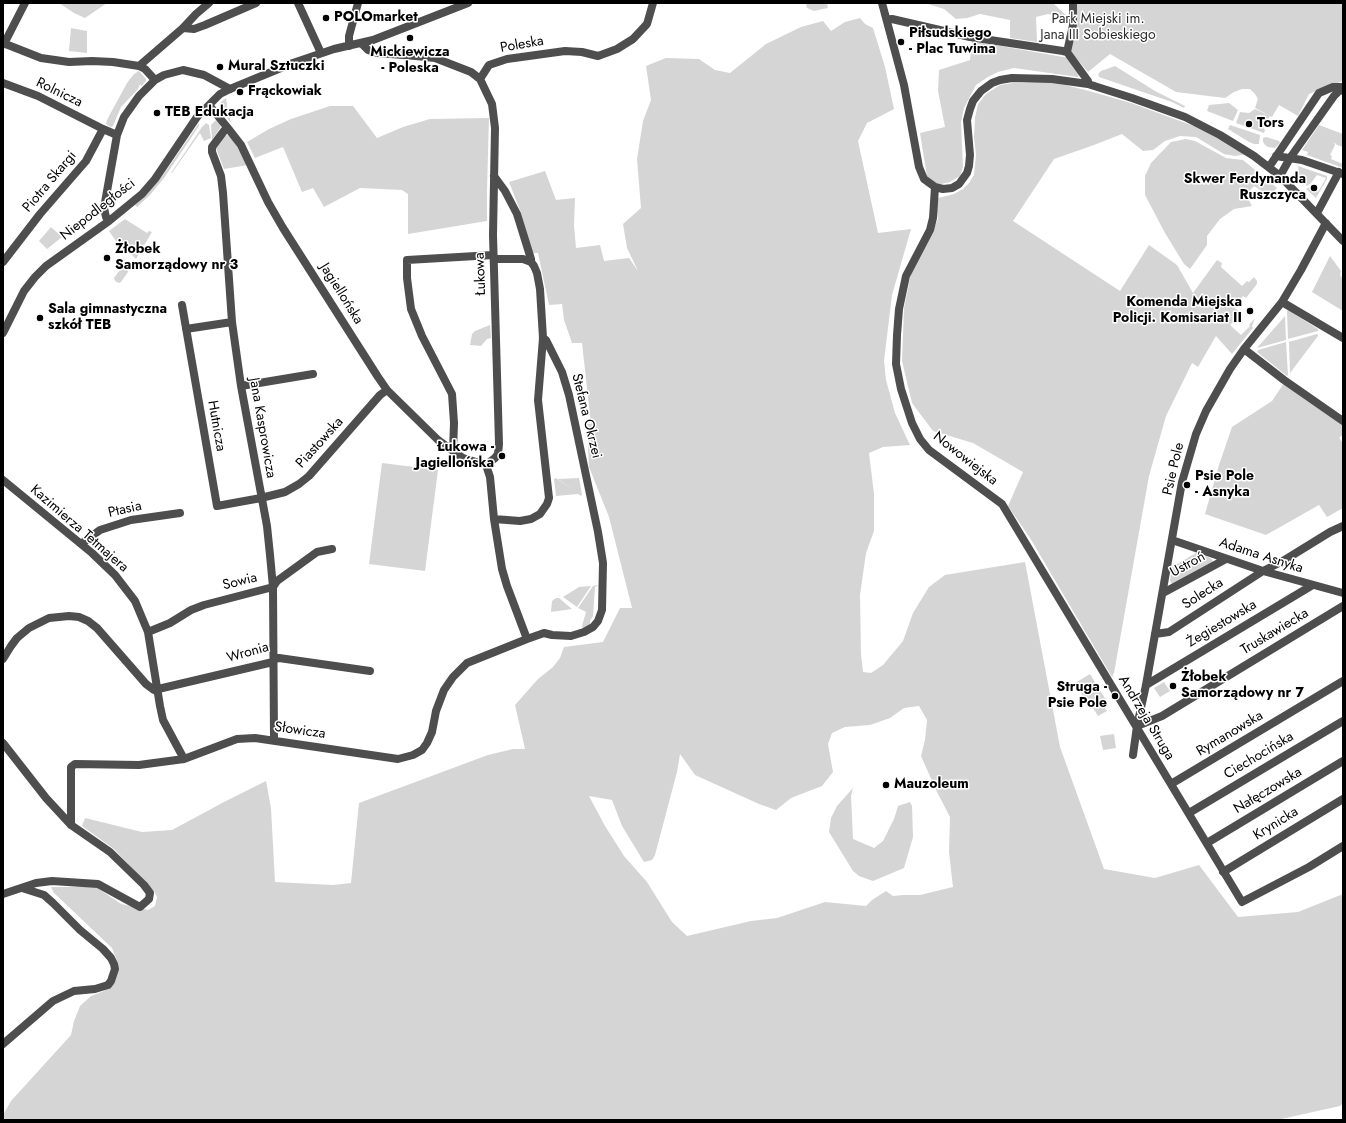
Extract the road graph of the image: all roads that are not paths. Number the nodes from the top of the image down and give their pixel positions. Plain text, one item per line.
1 (25, 3) edge
2 (209, 3) edge
3 (256, 3) edge
4 (298, 3) edge
5 (358, 3) edge
6 (468, 3) edge
7 (653, 3) edge
8 (882, 3) edge
9 (1073, 3) edge
10 (887, 20) junction
11 (182, 28) junction
12 (360, 43) junction
13 (4, 44) edge
14 (349, 46) junction
15 (1067, 52) junction
16 (321, 53) junction
17 (139, 66) junction
18 (480, 79) junction
19 (155, 80) junction
20 (3, 83) edge
21 (1088, 84) junction
22 (1343, 88) edge
23 (230, 89) junction
24 (209, 105) junction
25 (228, 127) junction
26 (103, 129) junction
27 (117, 135) junction
28 (1276, 156) junction
29 (1290, 158) junction
30 (1269, 166) junction
31 (1341, 173) edge
32 (494, 176) junction
33 (1280, 176) junction
34 (935, 187) junction
35 (104, 208) junction
36 (1317, 213) junction
37 (109, 220) junction
38 (1326, 223) junction
39 (96, 230) junction
40 (1343, 241) edge
41 (494, 258) junction
42 (3, 262) edge
43 (531, 262) junction
44 (1282, 302) junction
45 (182, 305) dead end
46 (232, 322) junction
47 (186, 329) junction
48 (3, 333) edge
49 (543, 338) junction
50 (1343, 338) edge
51 (1244, 349) junction
52 (313, 374) dead end
53 (241, 386) junction
54 (387, 390) junction
55 (1343, 421) edge
56 (453, 451) junction
57 (486, 465) junction
58 (3, 480) edge
59 (261, 498) junction
60 (180, 513) dead end
61 (494, 519) junction
62 (1343, 526) edge
63 (1172, 540) junction
64 (81, 544) junction
65 (332, 549) dead end
66 (1226, 559) junction
67 (1263, 571) junction
68 (1047, 578) joint
69 (1311, 586) junction
70 (273, 587) junction
71 (1163, 593) junction
72 (1343, 593) edge
73 (1343, 606) edge
74 (148, 632) junction
75 (1155, 634) junction
76 (527, 638) junction
77 (3, 659) edge
78 (273, 662) junction
79 (370, 671) dead end
80 (1343, 681) edge
81 (1146, 685) junction
82 (157, 690) junction
83 (1343, 721) edge
84 (1137, 726) junction
85 (274, 740) junction
86 (3, 743) edge
87 (1133, 755) dead end
88 (184, 759) junction
89 (1343, 762) edge
90 (1171, 784) junction
91 (1343, 798) edge
92 (1189, 813) junction
93 (71, 825) junction
94 (1207, 843) junction
95 (1343, 846) edge
96 (1223, 872) junction
97 (22, 888) junction
98 (3, 894) edge
99 (3, 1044) edge

1 - 13 street
2 - 11 street
3 - 11 street
4 - 16 street
5 - 14 street
6 - 12 street, Niepodległości
7 - 18 street, Poleska
8 - 10 street
9 - 15 street
10 - 15 street
10 - 34 street
11 - 17 street
12 - 14 street, Niepodległości
12 - 18 street
13 - 17 street
14 - 16 street, Niepodległości
15 - 21 street
16 - 23 street, Niepodległości
17 - 19 street
18 - 32 street, Łukowa
19 - 23 street
19 - 27 street
20 - 26 street, Rolnicza
21 - 30 street
21 - 34 street
22 - 28 street
22 - 29 street
23 - 24 street, Niepodległości
24 - 25 street, Jagiellońska
24 - 37 street, Niepodległości
25 - 46 street, Jana Kasprowicza
25 - 54 street, Jagiellońska
26 - 27 street
26 - 42 street, Piotra Skargi
27 - 35 street
28 - 29 street
28 - 30 street
29 - 31 street
29 - 33 street
30 - 33 street
31 - 36 street
32 - 41 street, Łukowa
32 - 43 street
33 - 36 street
34 - 68 street, Nowowiejska
35 - 37 street
35 - 39 street
36 - 38 street
37 - 39 street, Niepodległości
38 - 40 street
38 - 44 street, Psie Pole
39 - 48 street, Niepodległości
41 - 43 street
41 - 56 street
41 - 57 street, Łukowa
43 - 49 street
44 - 50 street
44 - 51 street, Psie Pole
45 - 47 street, Hutnicza
46 - 47 street
46 - 53 street, Jana Kasprowicza
47 - 59 street, Hutnicza
49 - 61 street
49 - 76 street, Stefana Okrzei
51 - 55 street
51 - 63 street, Psie Pole
52 - 53 street
53 - 59 street, Jana Kasprowicza
54 - 56 street, Jagiellońska
54 - 59 street, Piastowska
56 - 57 street, Jagiellońska
57 - 61 street
58 - 64 street, Kazimierza Tetmajera
59 - 70 street, Jana Kasprowicza
60 - 64 street, Ptasia
61 - 76 street
62 - 67 street, Solecka
63 - 66 street, Adama Asnyka
63 - 71 street, Psie Pole
64 - 74 street, Kazimierza Tetmajera
65 - 70 street, Sowia
66 - 67 street, Adama Asnyka
66 - 71 street, Ustroń
67 - 69 street, Adama Asnyka
67 - 75 street, Solecka
68 - 84 street, Andrzeja Struga
69 - 72 street, Adama Asnyka
69 - 81 street, Żegiestowska
70 - 74 street, Sowia
70 - 78 street, Jana Kasprowicza
71 - 75 street, Psie Pole
73 - 84 street, Truskawiecka
74 - 82 street, Kazimierza Tetmajera
75 - 81 street, Psie Pole
76 - 85 street, Słowicza
77 - 82 street
78 - 79 street, Wronia
78 - 82 street, Wronia
78 - 85 street, Jana Kasprowicza
80 - 90 street, Rymanowska
81 - 84 street, Psie Pole
82 - 88 street, Kazimierza Tetmajera
83 - 92 street, Ciechocińska
84 - 87 street, Psie Pole
84 - 90 street, Andrzeja Struga
85 - 88 street, Słowicza
86 - 93 street
88 - 93 street, Słowicza
89 - 94 street, Nałęczowska
90 - 92 street, Andrzeja Struga
91 - 96 street, Krynicka
92 - 94 street, Andrzeja Struga
93 - 97 street
94 - 96 street, Andrzeja Struga
95 - 96 street, Andrzeja Struga
97 - 98 street
97 - 99 street

